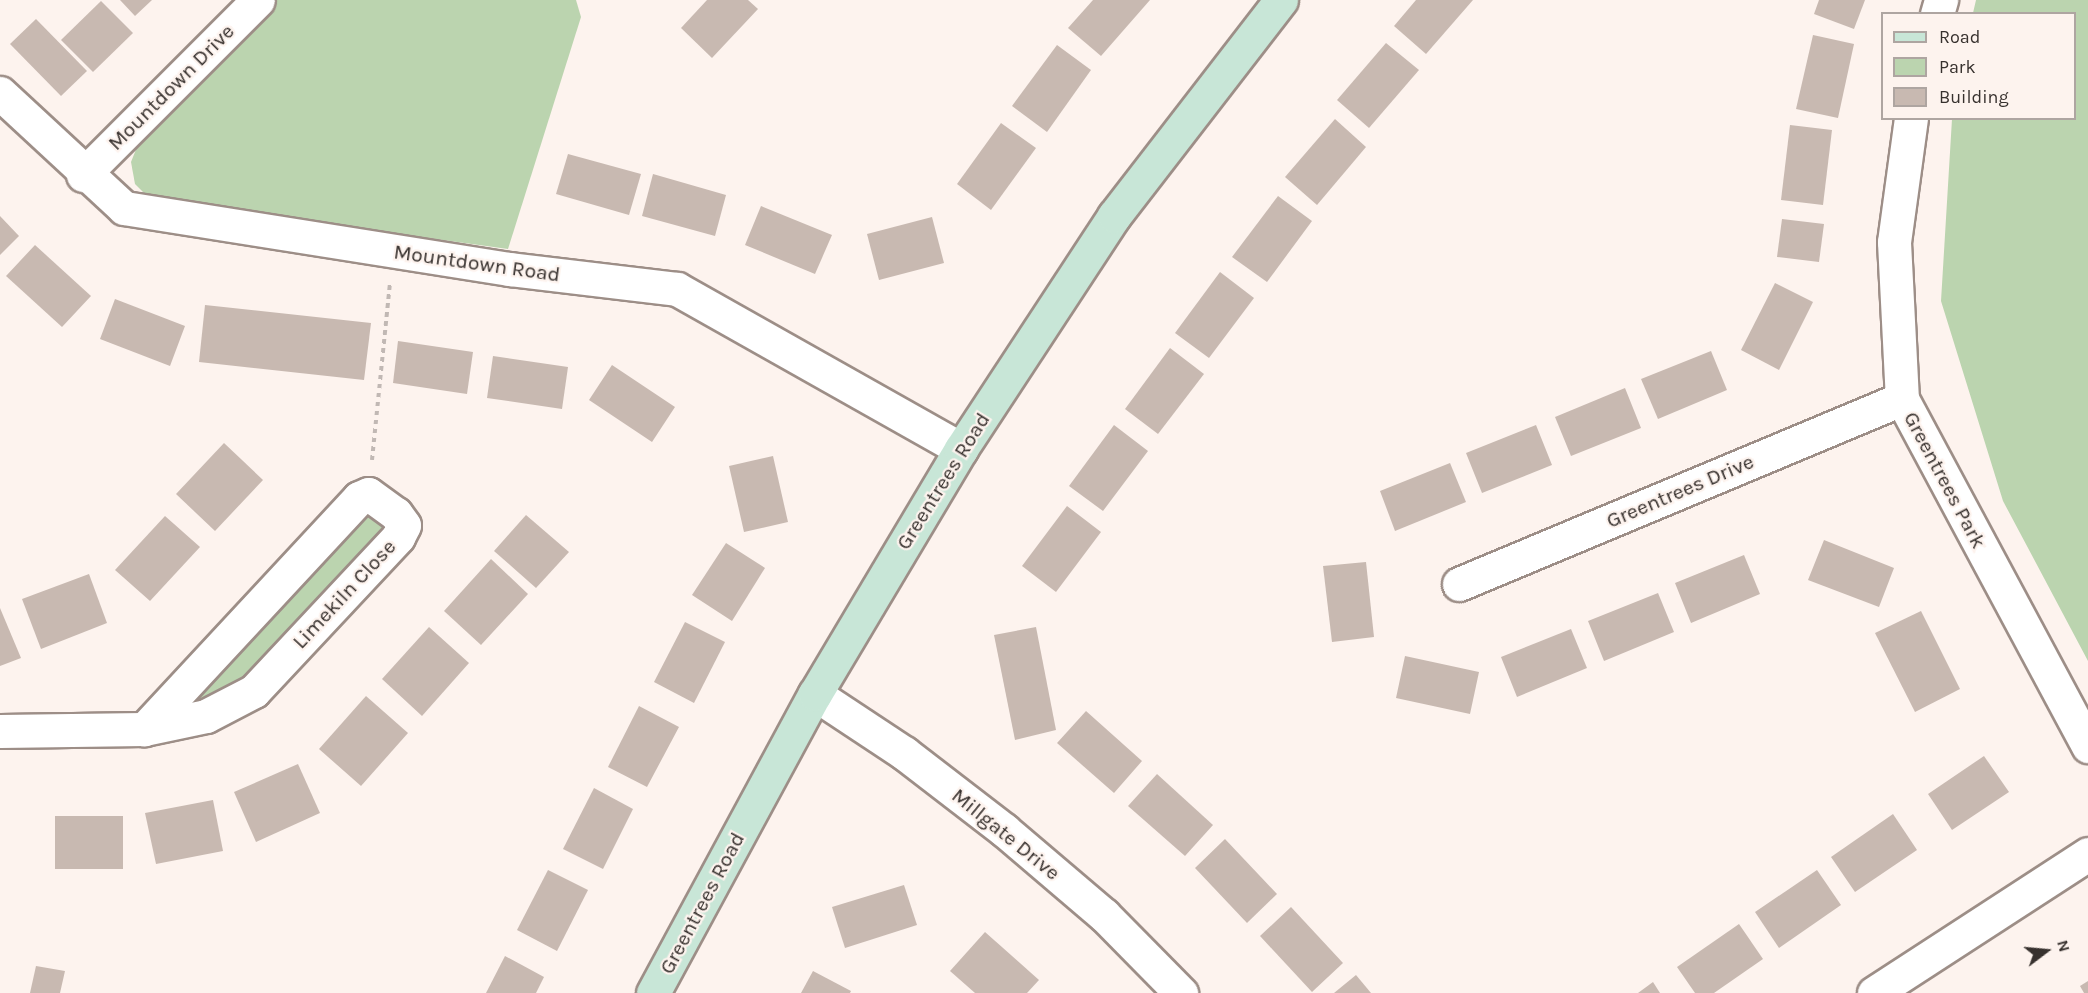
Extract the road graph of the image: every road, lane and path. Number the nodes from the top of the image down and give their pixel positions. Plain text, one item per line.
1 (258, 0) edge
2 (1281, 0) edge
3 (0, 93) edge
4 (1911, 120) edge
5 (83, 175) junction
6 (390, 279) dead end
7 (1902, 399) junction
8 (961, 449) junction
9 (371, 470) dead end
10 (1458, 584) dead end
11 (815, 694) junction
12 (144, 729) junction
13 (0, 730) edge
14 (2088, 746) edge
15 (2088, 854) edge
16 (653, 993) edge
17 (1181, 993) edge
18 (1874, 993) edge

1 - 5 street, Mountdown Drive
2 - 8 main road, Greentrees Road
3 - 5 street, Mountdown Road
4 - 7 street, Greentrees Park
5 - 8 street, Mountdown Road
6 - 9 path
7 - 10 street, Greentrees Drive
7 - 14 street, Greentrees Park
8 - 11 main road, Greentrees Road
11 - 16 main road, Greentrees Road
11 - 17 street, Millgate Drive
12 - 12 street, Limekiln Close
12 - 13 street, Limekiln Close
15 - 18 street

